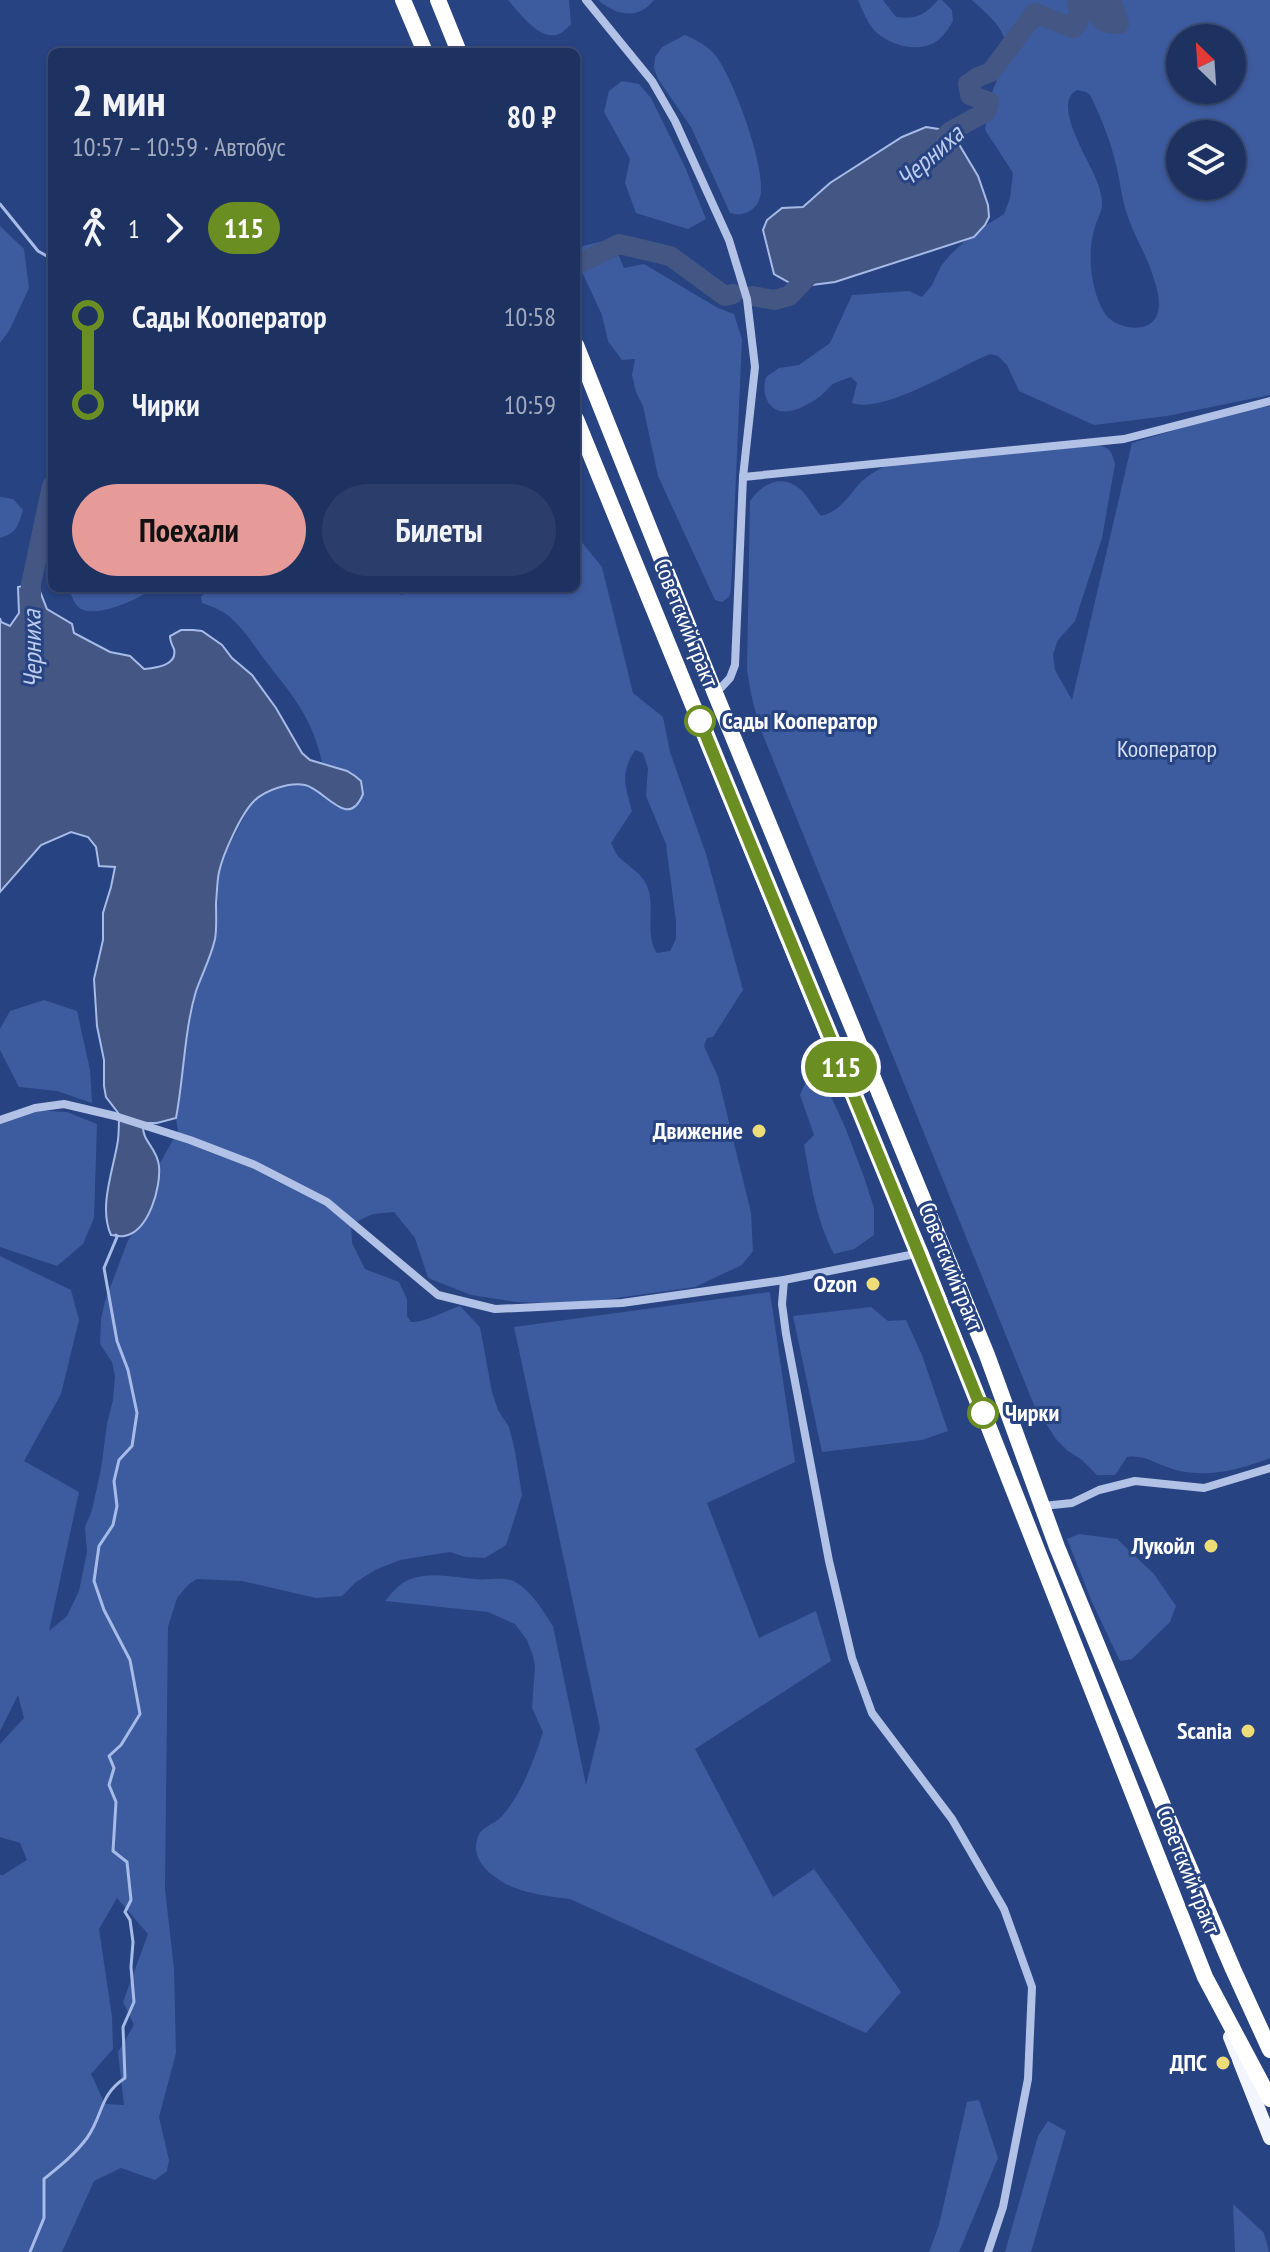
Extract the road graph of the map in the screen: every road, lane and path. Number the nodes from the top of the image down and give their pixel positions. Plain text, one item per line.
1 (403, 0) edge
2 (438, 0) edge
3 (586, 0) edge
4 (423, 48) edge
5 (457, 48) edge
6 (580, 355) edge
7 (1270, 401) edge
8 (580, 429) edge
9 (743, 477) junction
10 (715, 693) junction
11 (0, 1120) edge
12 (920, 1252) junction
13 (784, 1280) junction
14 (1270, 1468) edge
15 (1043, 1506) junction
16 (1205, 1977) junction
17 (1270, 2050) edge
18 (1270, 2099) edge
19 (1270, 2138) edge
20 (988, 2252) edge

1 - 4 highway
2 - 5 highway
3 - 9 street
6 - 10 highway, Советский тракт
7 - 9 street
8 - 12 highway, Советский тракт
9 - 10 street
10 - 15 highway, Советский тракт
11 - 13 street
12 - 13 street
12 - 16 highway, Советский тракт
13 - 20 street
14 - 15 street
15 - 17 highway, Советский тракт
16 - 18 highway
16 - 19 main road, Советский тракт

